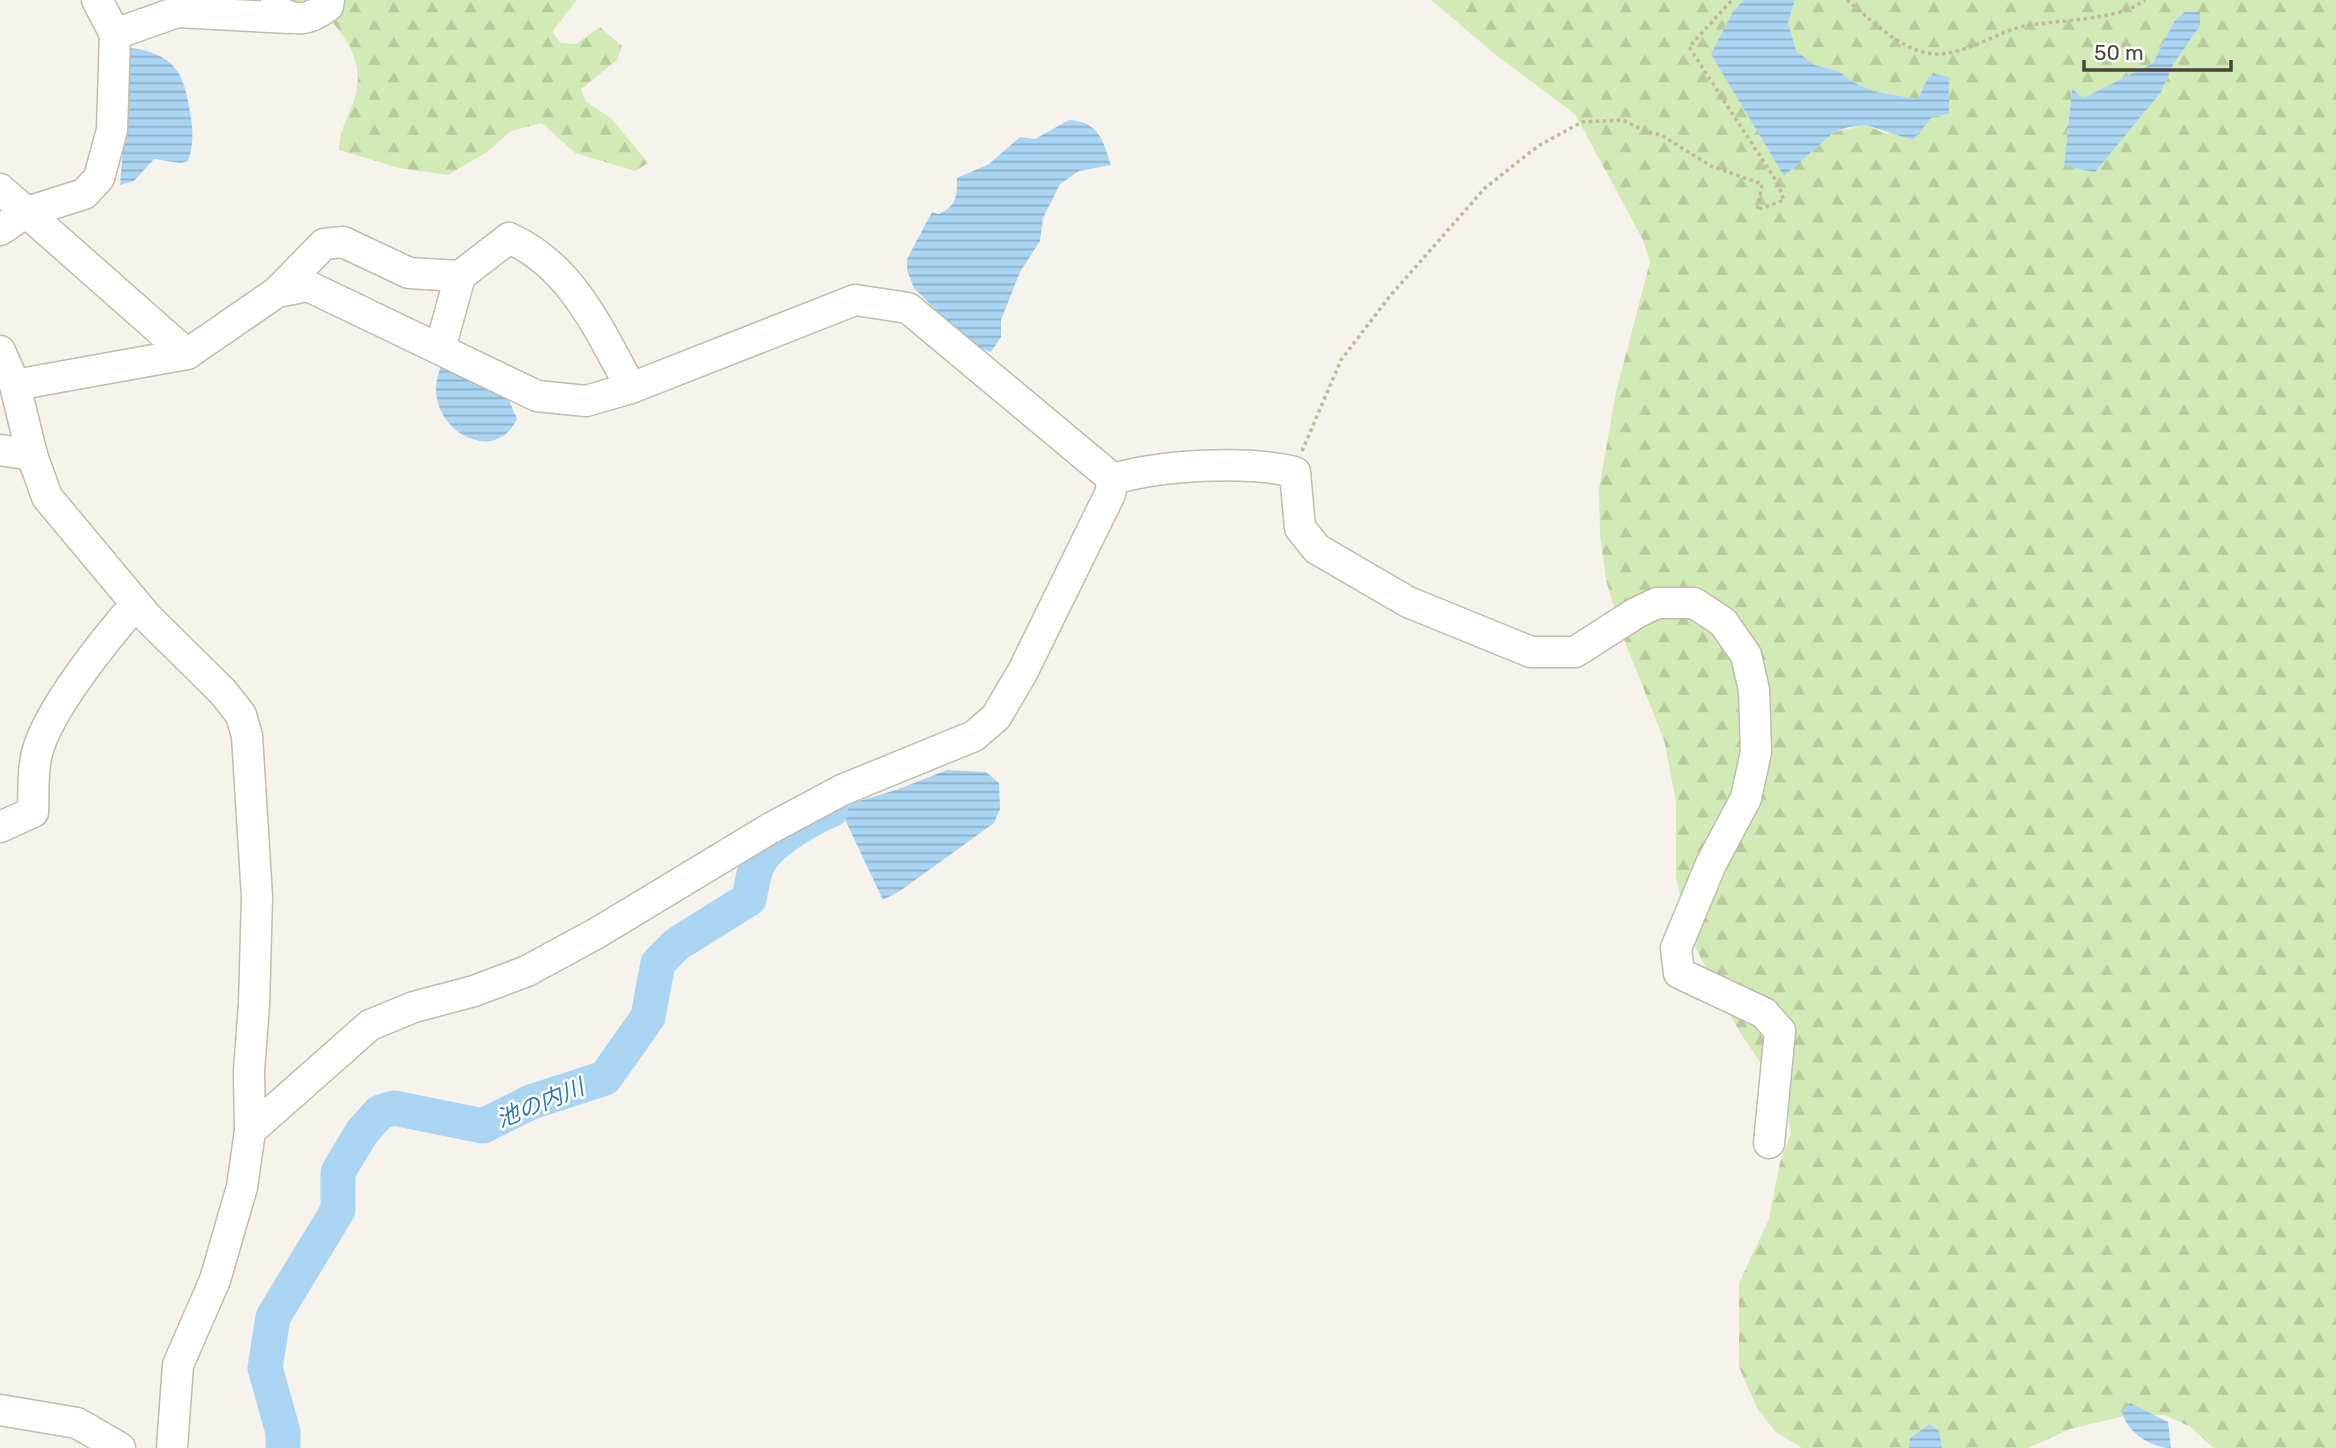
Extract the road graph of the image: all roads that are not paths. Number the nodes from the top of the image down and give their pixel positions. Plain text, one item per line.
1 (97, 0) edge
2 (211, 0) edge
3 (262, 0) edge
4 (329, 0) edge
5 (177, 12) junction
6 (289, 18) junction
7 (115, 34) junction
8 (0, 190) edge
9 (27, 212) junction
10 (0, 230) edge
11 (460, 276) junction
12 (277, 292) junction
13 (440, 349) junction
14 (0, 351) edge
15 (187, 354) junction
16 (15, 385) junction
17 (631, 388) junction
18 (0, 450) edge
19 (32, 456) junction
20 (1114, 479) junction
21 (136, 604) junction
22 (0, 827) edge
23 (250, 1131) junction
24 (1769, 1143) dead end
25 (0, 1410) edge
26 (120, 1448) edge
27 (172, 1448) edge

1 - 7 street
2 - 5 street
3 - 6 street
4 - 6 street
5 - 6 street
5 - 7 street
7 - 9 street
8 - 9 street
9 - 10 street
9 - 15 street
11 - 12 street
11 - 13 street
11 - 17 street
12 - 13 street
12 - 15 street
13 - 17 street
14 - 16 street
15 - 16 street
16 - 19 street
17 - 20 street
18 - 19 street
19 - 21 street
20 - 23 street
20 - 24 street
21 - 22 street
21 - 23 street
23 - 27 street
25 - 26 street

